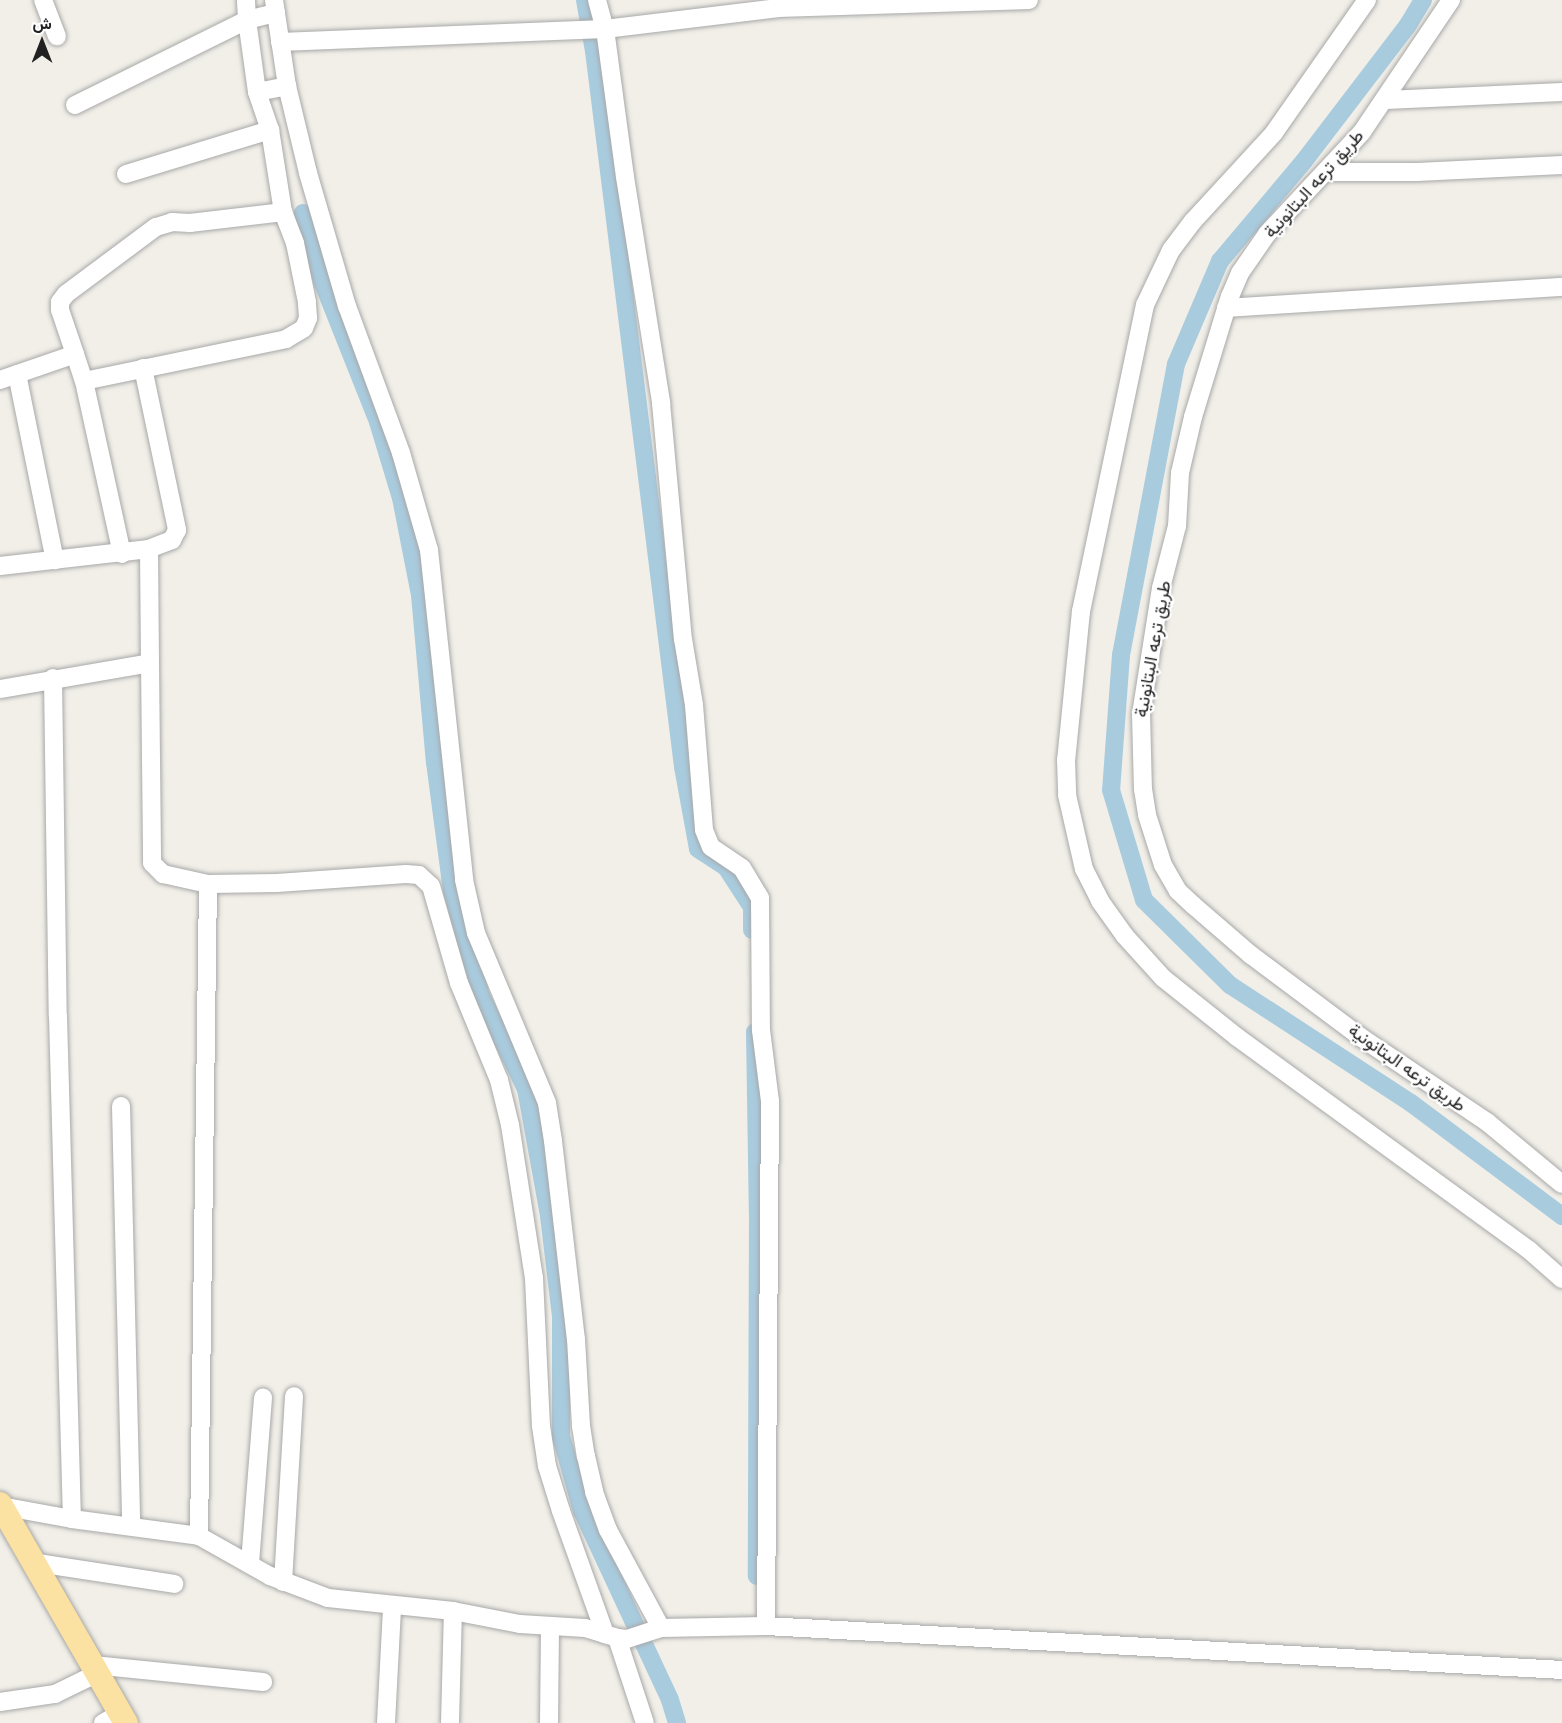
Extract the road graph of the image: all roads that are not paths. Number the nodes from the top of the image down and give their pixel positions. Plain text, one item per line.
1 (43, 0) edge
2 (246, 0) edge
3 (597, 0) edge
4 (1029, 0) edge
5 (1365, 0) edge
6 (1451, 0) edge
7 (275, 6) edge
8 (247, 20) junction
9 (596, 29) junction
10 (57, 36) dead end
11 (280, 42) junction
12 (287, 86) junction
13 (258, 92) junction
14 (1562, 93) edge
15 (1386, 100) junction
16 (75, 105) dead end
17 (270, 130) junction
18 (1562, 165) edge
19 (1326, 172) junction
20 (126, 174) dead end
21 (283, 212) junction
22 (1562, 287) edge
23 (1226, 308) junction
24 (75, 354) junction
25 (143, 368) junction
26 (9, 377) edge
27 (84, 381) junction
28 (148, 549) junction
29 (122, 554) junction
30 (55, 560) junction
31 (0, 566) edge
32 (150, 663) junction
33 (53, 678) junction
34 (0, 689) edge
35 (208, 884) junction
36 (121, 1106) dead end
37 (1562, 1184) edge
38 (1562, 1279) edge
39 (294, 1396) dead end
40 (263, 1398) dead end
41 (0, 1505) edge
42 (72, 1519) junction
43 (131, 1526) junction
44 (199, 1536) junction
45 (31, 1562) junction
46 (249, 1563) junction
47 (283, 1582) junction
48 (174, 1584) dead end
49 (392, 1607) junction
50 (453, 1611) junction
51 (550, 1626) junction
52 (766, 1626) junction
53 (655, 1629) junction
54 (616, 1637) junction
55 (95, 1669) junction
56 (1562, 1670) edge
57 (263, 1682) dead end
58 (0, 1702) edge
59 (116, 1720) edge
60 (386, 1723) edge
61 (450, 1723) edge
62 (549, 1723) edge
63 (645, 1723) edge

1 - 10 street
2 - 8 street
3 - 9 street
4 - 9 street
5 - 38 street
6 - 15 street, طريق ترعه البتانونية
7 - 8 street
7 - 11 street
8 - 13 street
8 - 16 street
9 - 11 street
9 - 52 street
11 - 12 street
12 - 13 street
12 - 53 street
13 - 17 street
14 - 15 street
15 - 19 street, طريق ترعه البتانونية
17 - 20 street
17 - 21 street
18 - 19 street
19 - 23 street, طريق ترعه البتانونية
21 - 24 street
21 - 25 street
22 - 23 street
23 - 37 street, طريق ترعه البتانونية
24 - 26 street
24 - 27 street
25 - 27 street
25 - 28 street
26 - 30 street
27 - 29 street
28 - 29 street
28 - 32 street
29 - 30 street
30 - 31 street
32 - 33 street
32 - 35 street
33 - 34 street
33 - 42 street
35 - 44 street
35 - 54 street
36 - 43 street
39 - 47 street
40 - 46 street
41 - 42 street
41 - 45 main road
42 - 43 street
43 - 44 street
44 - 46 street
45 - 48 street
45 - 55 main road
46 - 47 street
47 - 49 street
49 - 50 street
49 - 60 street
50 - 51 street
50 - 61 street
51 - 54 street
51 - 62 street
52 - 53 street
52 - 56 street
53 - 54 street
54 - 63 street
55 - 57 street
55 - 58 street
55 - 59 main road

